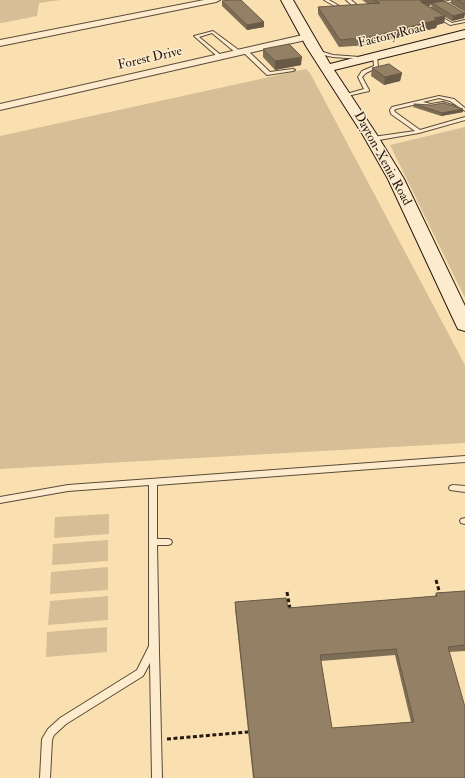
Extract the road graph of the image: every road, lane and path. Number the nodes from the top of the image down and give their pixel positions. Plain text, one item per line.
1 (216, 0) edge
2 (288, 0) edge
3 (326, 0) edge
4 (348, 0) edge
5 (457, 0) edge
6 (443, 3) junction
7 (448, 6) edge
8 (465, 21) edge
9 (465, 34) edge
10 (310, 42) junction
11 (0, 44) edge
12 (242, 51) junction
13 (220, 56) junction
14 (375, 56) junction
15 (362, 58) junction
16 (327, 68) junction
17 (293, 70) dead end
18 (345, 96) junction
19 (414, 103) junction
20 (0, 107) edge
21 (465, 110) edge
22 (465, 114) edge
23 (465, 118) edge
24 (419, 132) junction
25 (373, 139) junction
26 (465, 325) edge
27 (465, 459) edge
28 (153, 483) junction
29 (453, 488) dead end
30 (465, 489) edge
31 (0, 500) edge
32 (153, 542) junction
33 (168, 542) dead end
34 (436, 580) dead end
35 (288, 592) dead end
36 (441, 598) edge
37 (291, 614) edge
38 (154, 646) junction
39 (248, 732) edge
40 (156, 740) junction
41 (45, 778) edge
42 (157, 778) edge

1 - 11 street
2 - 10 main road, Dayton-Xenia Road
3 - 4 lane
5 - 6 lane
6 - 7 lane
6 - 8 lane
9 - 14 main road, Factory Road
10 - 12 street, Forest Drive
10 - 15 lane
10 - 16 main road, Dayton-Xenia Road
12 - 13 street, Forest Drive
12 - 13 lane
12 - 17 lane
13 - 20 street, Forest Drive
14 - 15 main road, Factory Road
14 - 18 lane
15 - 16 main road, Factory Road
16 - 18 main road, Dayton-Xenia Road
18 - 25 main road, Dayton-Xenia Road
19 - 21 lane
19 - 22 lane
19 - 24 lane
23 - 24 lane
24 - 25 lane
25 - 26 main road, Dayton-Xenia Road
27 - 28 lane
28 - 31 lane
28 - 32 lane
29 - 30 lane
32 - 33 lane
32 - 38 lane
34 - 36 path
35 - 37 path
38 - 40 lane
38 - 41 lane
39 - 40 path
40 - 42 lane

